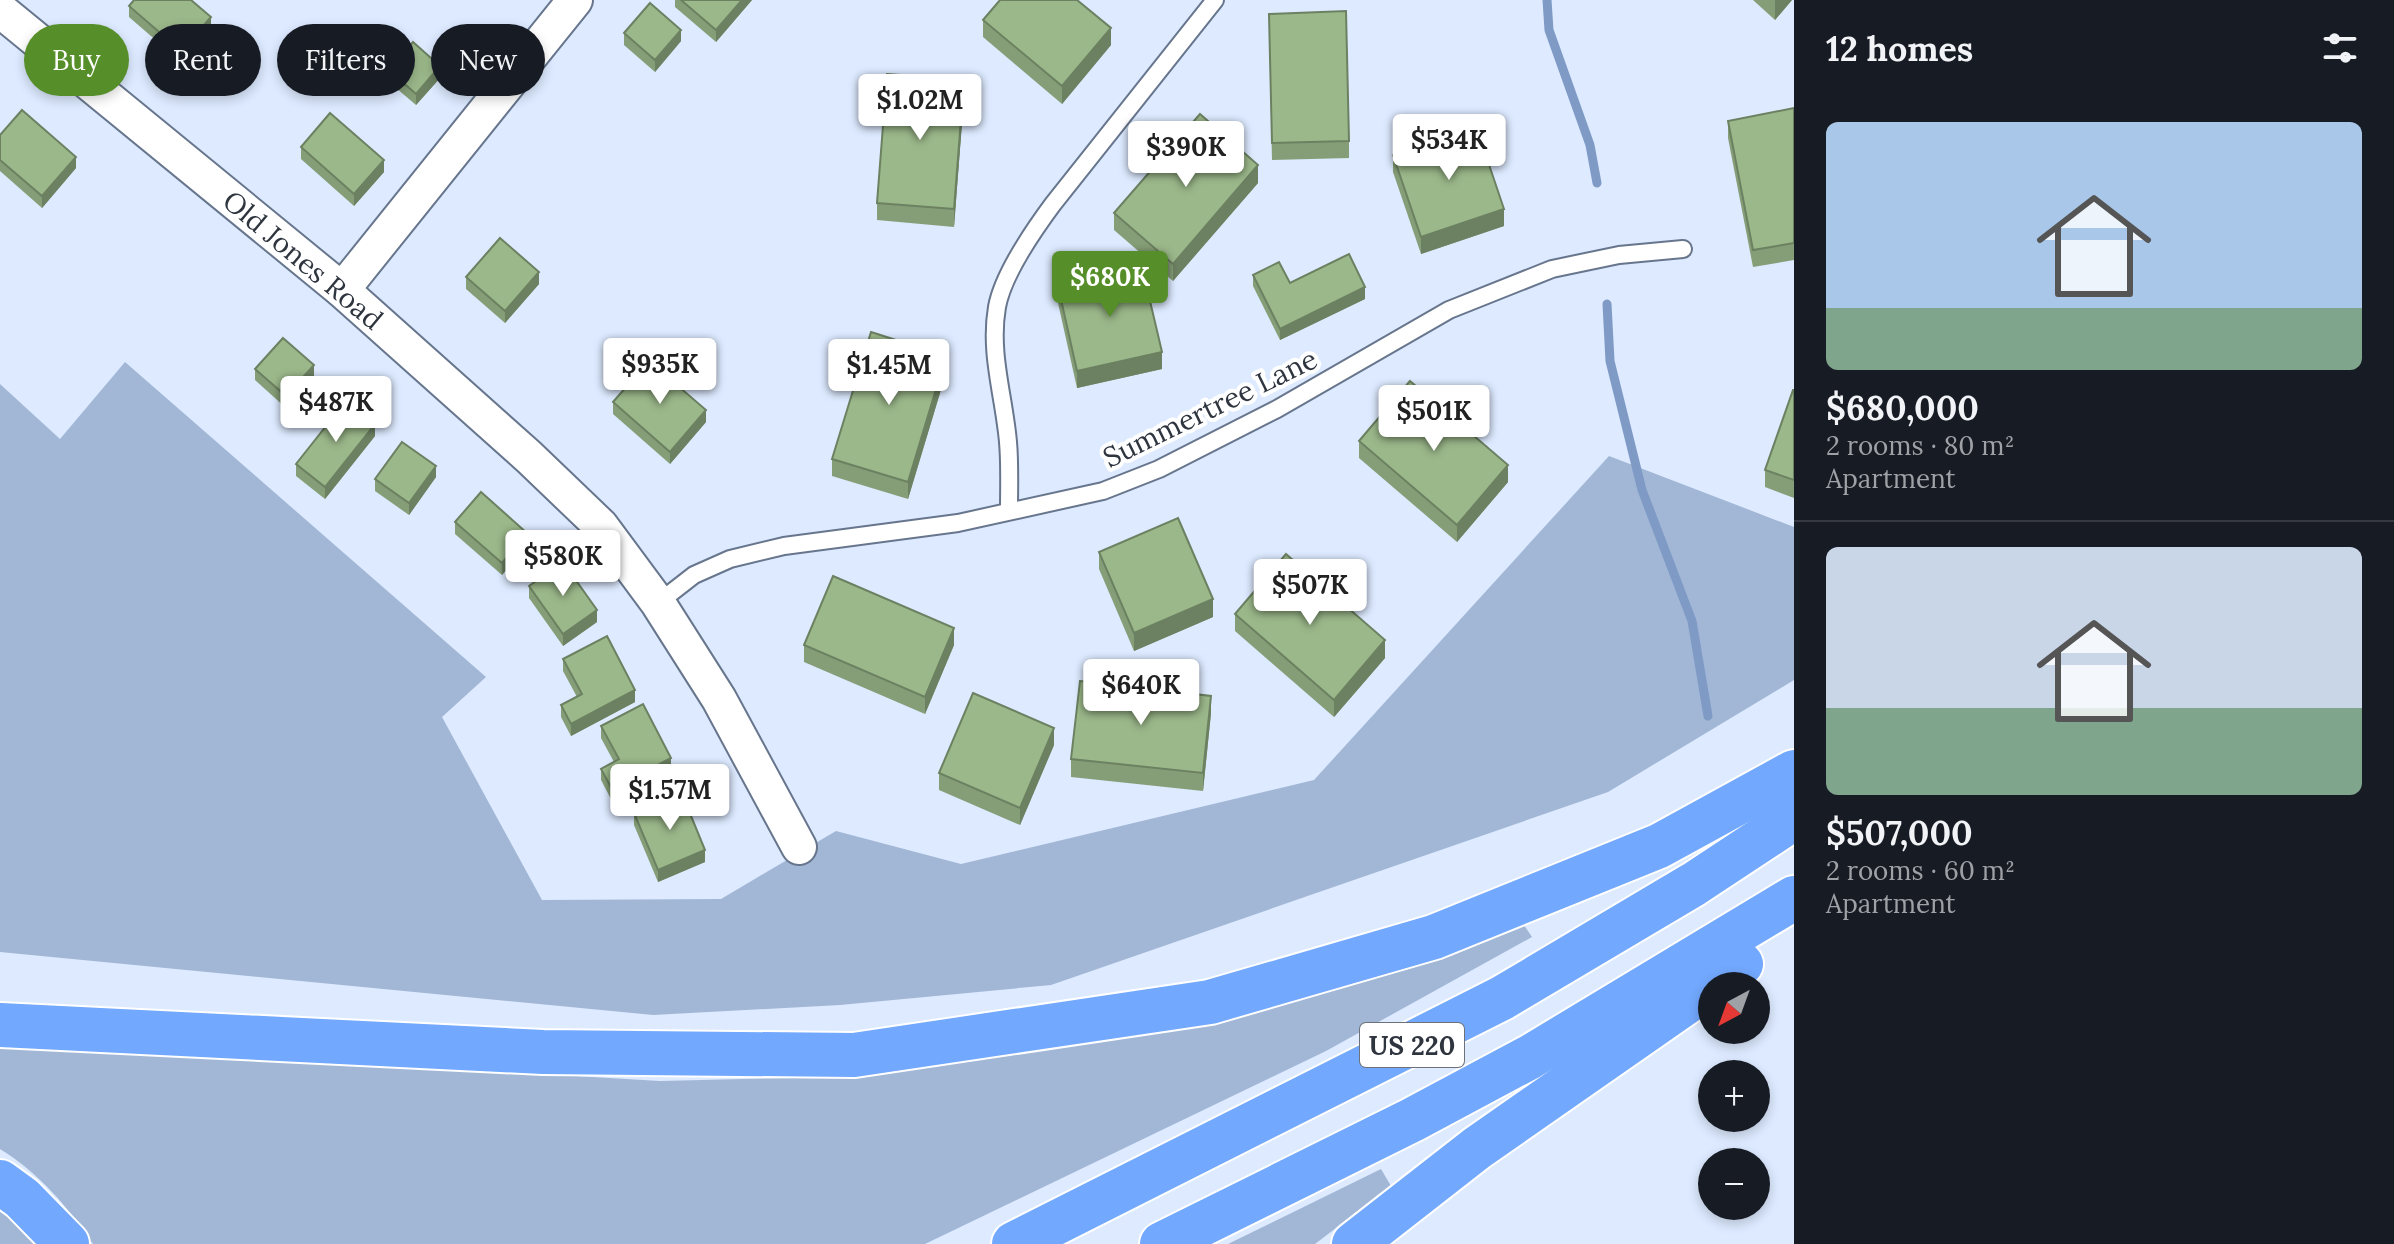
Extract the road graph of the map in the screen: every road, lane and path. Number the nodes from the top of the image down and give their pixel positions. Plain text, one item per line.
1 (575, 0) edge
2 (1215, 0) edge
3 (0, 10) edge
4 (1683, 249) dead end
5 (342, 290) junction
6 (1009, 510) junction
7 (658, 603) junction
8 (1794, 772) edge
9 (1794, 818) edge
10 (799, 847) dead end
11 (1794, 898) edge
12 (1794, 908) edge
13 (0, 1025) edge
14 (0, 1182) edge
15 (67, 1244) edge
16 (1014, 1244) edge
17 (1162, 1244) edge
18 (1354, 1244) edge

1 - 5 street
2 - 6 lane
3 - 5 street, Old Jones Road
4 - 6 lane, Summertree Lane
5 - 7 street, Old Jones Road
6 - 7 lane, Summertree Lane
7 - 10 street, Old Jones Road
8 - 13 highway
9 - 16 highway, US 220
11 - 17 highway, US 220
12 - 18 highway
14 - 15 highway

